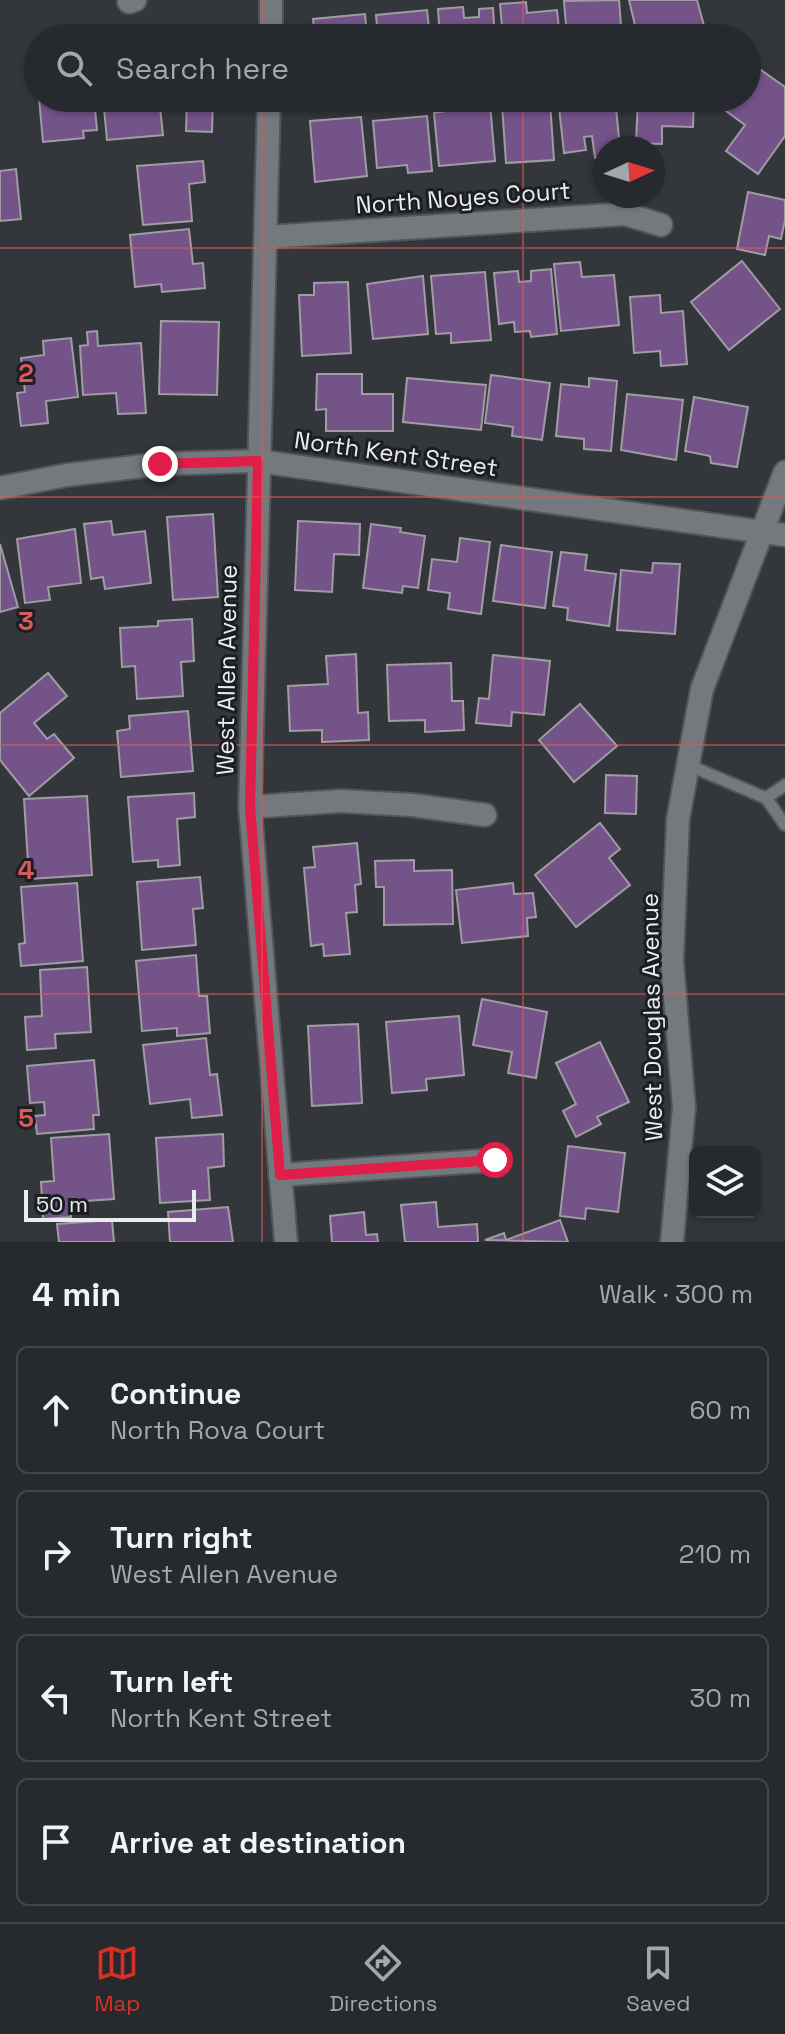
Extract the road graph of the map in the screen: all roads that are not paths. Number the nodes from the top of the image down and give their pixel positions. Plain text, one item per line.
1 (271, 0) edge
2 (271, 24) edge
3 (269, 112) edge
4 (661, 225) dead end
5 (266, 237) junction
6 (258, 461) junction
7 (785, 472) edge
8 (0, 488) edge
9 (774, 534) edge
10 (688, 765) junction
11 (785, 785) edge
12 (766, 798) junction
13 (250, 807) junction
14 (485, 815) dead end
15 (785, 825) edge
16 (495, 1160) dead end
17 (280, 1175) junction
18 (286, 1242) edge
19 (672, 1242) edge

1 - 2 street
3 - 5 street, West Allen Avenue
4 - 5 street, North Noyes Court
5 - 6 street, West Allen Avenue
6 - 8 street, North Kent Street
6 - 9 street, North Kent Street
6 - 13 street, West Allen Avenue
7 - 9 street, West Douglas Avenue
9 - 10 street, West Douglas Avenue
10 - 12 lane
10 - 19 street, West Douglas Avenue
11 - 12 lane
12 - 15 lane
13 - 14 street
13 - 17 street, West Allen Avenue
16 - 17 street
17 - 18 street, West Allen Avenue

